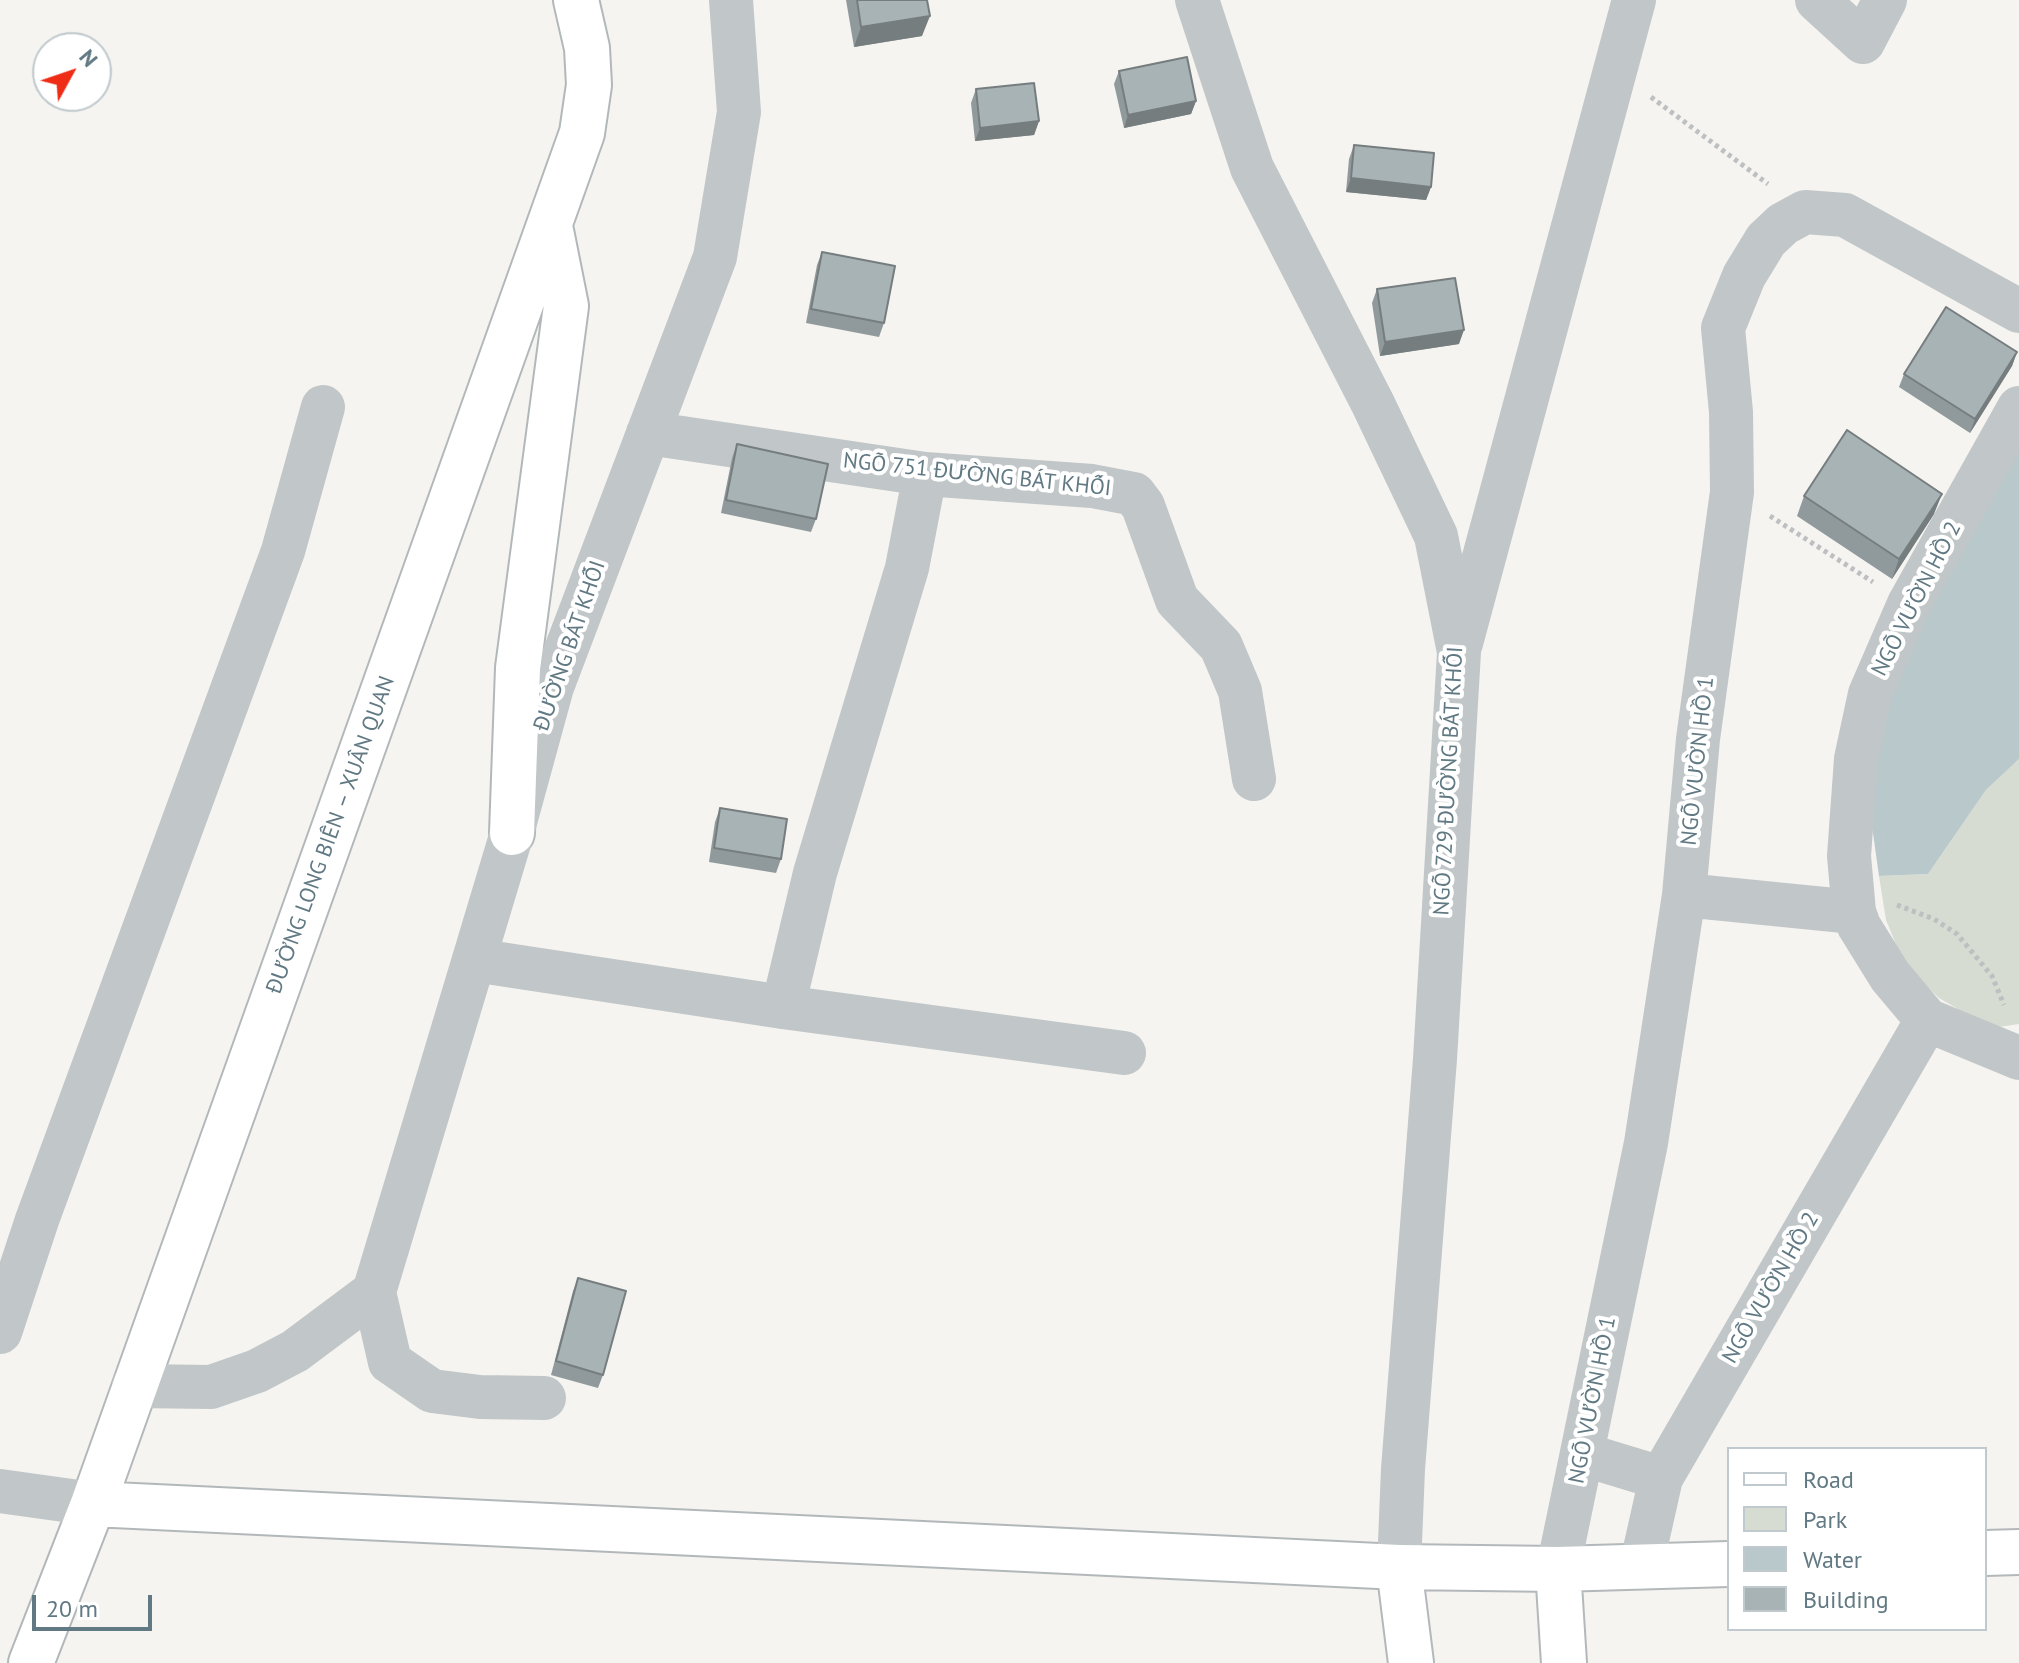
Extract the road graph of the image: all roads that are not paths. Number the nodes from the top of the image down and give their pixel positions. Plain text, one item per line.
1 (576, 0) edge
2 (731, 0) edge
3 (1197, 0) edge
4 (1634, 0) edge
5 (1817, 0) edge
6 (1885, 0) edge
7 (550, 226) junction
8 (2019, 311) edge
9 (323, 407) dead end
10 (2019, 408) edge
11 (648, 433) junction
12 (925, 474) junction
13 (1459, 652) junction
14 (1254, 779) dead end
15 (512, 833) junction
16 (1684, 895) junction
17 (1854, 912) junction
18 (474, 960) junction
19 (783, 1007) junction
20 (1927, 1020) junction
21 (1124, 1053) dead end
22 (2015, 1057) edge
23 (374, 1292) junction
24 (0, 1332) edge
25 (134, 1386) junction
26 (544, 1398) dead end
27 (1582, 1454) junction
28 (1661, 1478) junction
29 (0, 1491) edge
30 (93, 1504) junction
31 (2019, 1552) edge
32 (1987, 1553) edge
33 (1727, 1564) edge
34 (1399, 1567) junction
35 (1641, 1567) junction
36 (1558, 1569) junction
37 (31, 1663) edge
38 (1411, 1663) edge
39 (1564, 1663) edge

1 - 7 main road, ĐƯỜNG LONG BIÊN – XUÂN QUAN
2 - 11 street, ĐƯỜNG BÁT KHỐI
3 - 13 street, NGÕ 729 ĐƯỜNG BÁT KHỐI
4 - 13 street
5 - 6 street
7 - 15 main road
7 - 25 main road, ĐƯỜNG LONG BIÊN – XUÂN QUAN
8 - 16 street, NGÕ VƯỜN HỒ 1
9 - 24 street
10 - 17 street, NGÕ VƯỜN HỒ 2
11 - 12 street, NGÕ 751 ĐƯỜNG BÁT KHỐI
11 - 15 street, ĐƯỜNG BÁT KHỐI
12 - 14 street, NGÕ 751 ĐƯỜNG BÁT KHỐI
12 - 19 street
13 - 34 street, NGÕ 729 ĐƯỜNG BÁT KHỐI
15 - 18 street, ĐƯỜNG BÁT KHỐI
16 - 17 street
16 - 27 street, NGÕ VƯỜN HỒ 1
17 - 20 street, NGÕ VƯỜN HỒ 2
18 - 19 street
18 - 23 street, ĐƯỜNG BÁT KHỐI
19 - 21 street
20 - 22 street, NGÕ VƯỜN HỒ 2
20 - 28 street, NGÕ VƯỜN HỒ 2
23 - 25 street
23 - 26 street
25 - 30 main road, ĐƯỜNG LONG BIÊN – XUÂN QUAN
27 - 28 street
27 - 36 street, NGÕ VƯỜN HỒ 1
28 - 35 street, NGÕ VƯỜN HỒ 2
29 - 30 street
30 - 34 main road
30 - 37 main road, ĐƯỜNG LONG BIÊN – XUÂN QUAN
31 - 32 main road
33 - 35 main road
34 - 36 main road
34 - 38 main road
35 - 36 main road
36 - 39 main road

